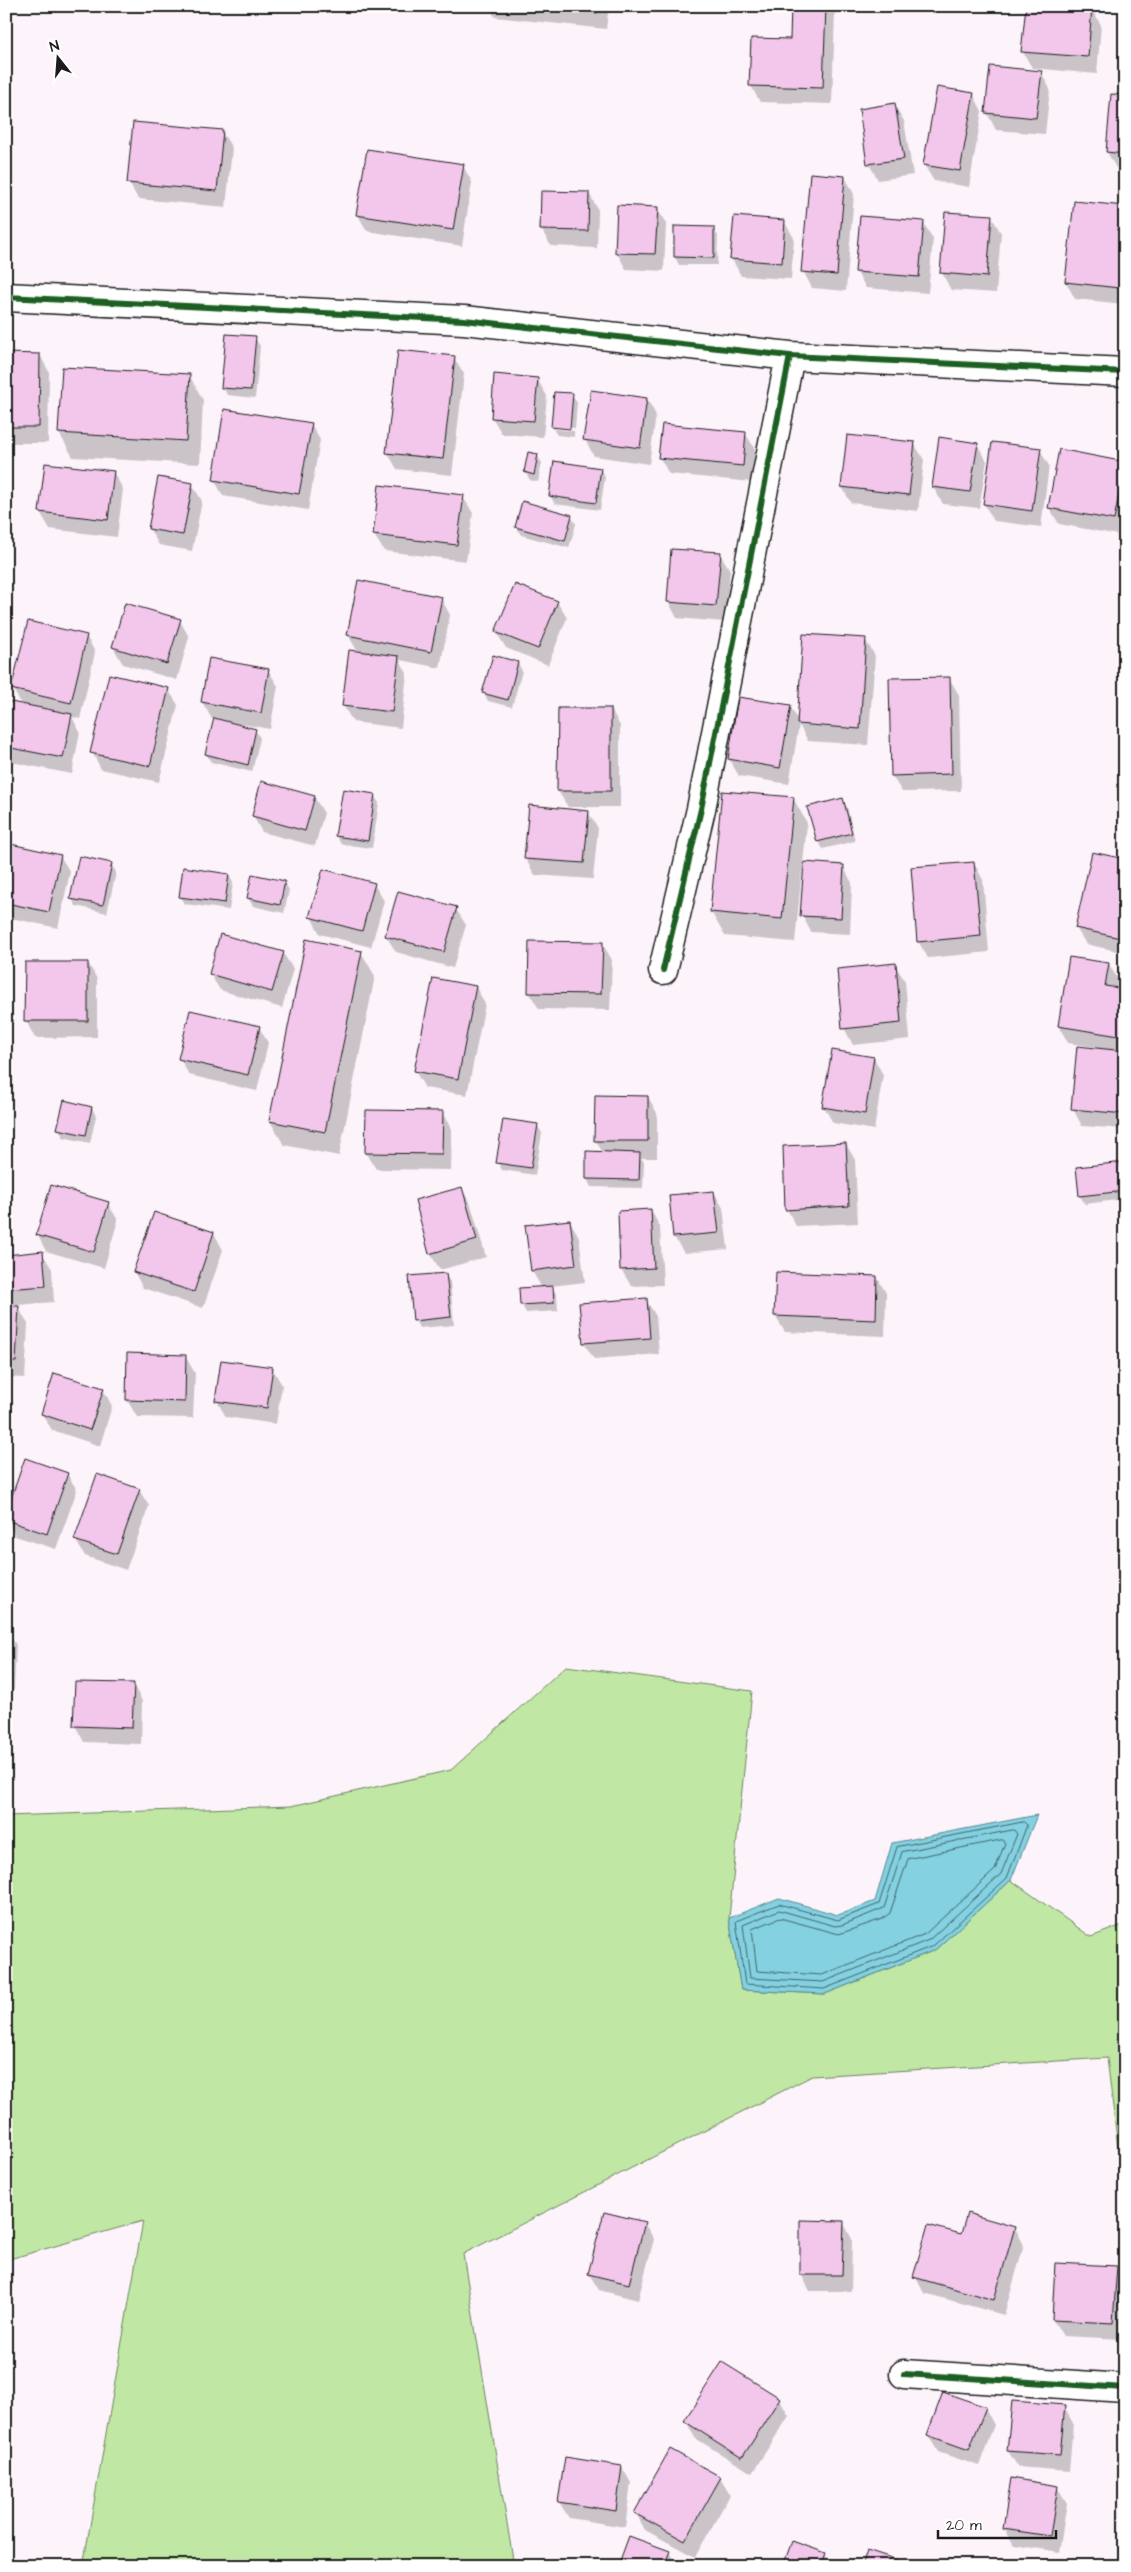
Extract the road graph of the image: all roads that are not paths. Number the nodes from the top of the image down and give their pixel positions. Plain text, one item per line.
1 (6, 297) edge
2 (790, 356) junction
3 (1125, 372) edge
4 (663, 970) dead end
5 (904, 2374) dead end
6 (1125, 2388) edge

1 - 2 street
2 - 3 street
2 - 4 street
5 - 6 street

